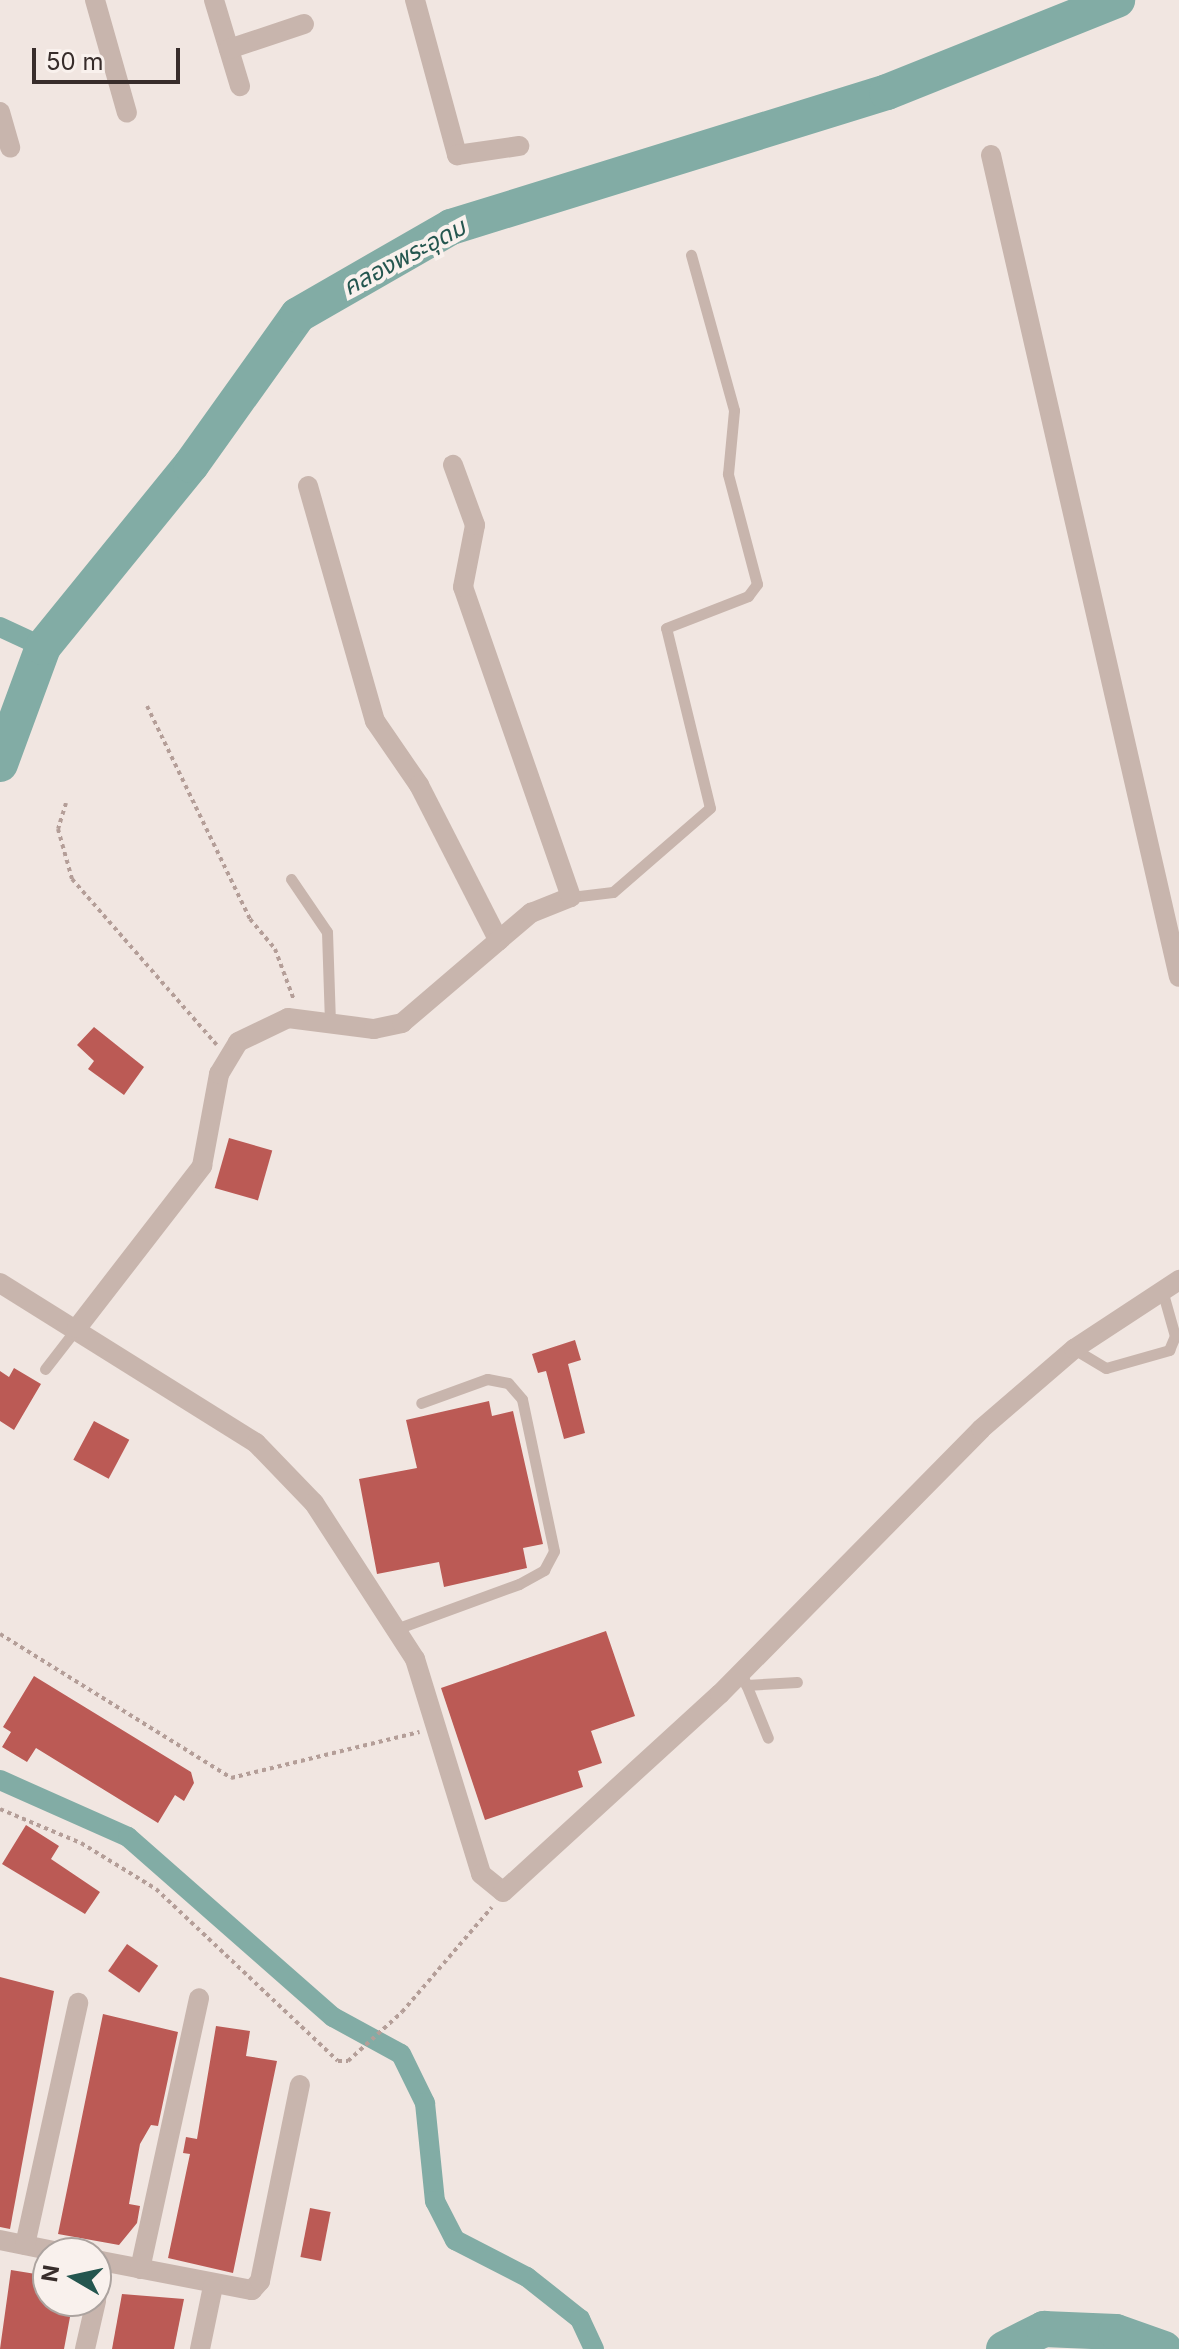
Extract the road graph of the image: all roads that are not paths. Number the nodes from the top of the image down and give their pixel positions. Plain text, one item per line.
1 (95, 0) edge
2 (214, 0) edge
3 (415, 0) edge
4 (304, 24) dead end
5 (229, 49) junction
6 (240, 86) dead end
7 (0, 112) edge
8 (127, 113) dead end
9 (519, 146) dead end
10 (10, 148) dead end
11 (991, 155) dead end
12 (691, 255) dead end
13 (453, 465) dead end
14 (308, 486) dead end
15 (291, 879) dead end
16 (571, 897) junction
17 (499, 941) junction
18 (1179, 977) edge
19 (330, 1022) junction
20 (0, 1283) edge
21 (1170, 1285) edge
22 (77, 1328) junction
23 (1074, 1349) junction
24 (45, 1369) dead end
25 (421, 1403) dead end
26 (396, 1629) junction
27 (743, 1678) junction
28 (797, 1682) dead end
29 (768, 1738) dead end
30 (199, 1998) dead end
31 (78, 2003) dead end
32 (300, 2085) dead end
33 (0, 2240) edge
34 (25, 2245) junction
35 (32, 2246) edge
36 (112, 2263) edge
37 (140, 2269) junction
38 (213, 2286) junction
39 (92, 2317) edge
40 (85, 2349) edge
41 (200, 2349) edge

1 - 8 street
2 - 5 street
3 - 9 street
4 - 5 street
5 - 6 street
7 - 10 street
11 - 18 street
12 - 16 lane
13 - 16 street
14 - 17 street
15 - 19 lane
16 - 17 street
17 - 19 street
19 - 22 street
20 - 22 street
21 - 23 street
21 - 23 lane
22 - 24 lane
22 - 26 street
23 - 27 street
25 - 26 lane
26 - 27 street
27 - 28 lane
27 - 29 lane
30 - 37 street
31 - 34 street
32 - 38 street
33 - 34 street
34 - 35 street
36 - 37 street
37 - 38 street
38 - 41 street
39 - 40 street

